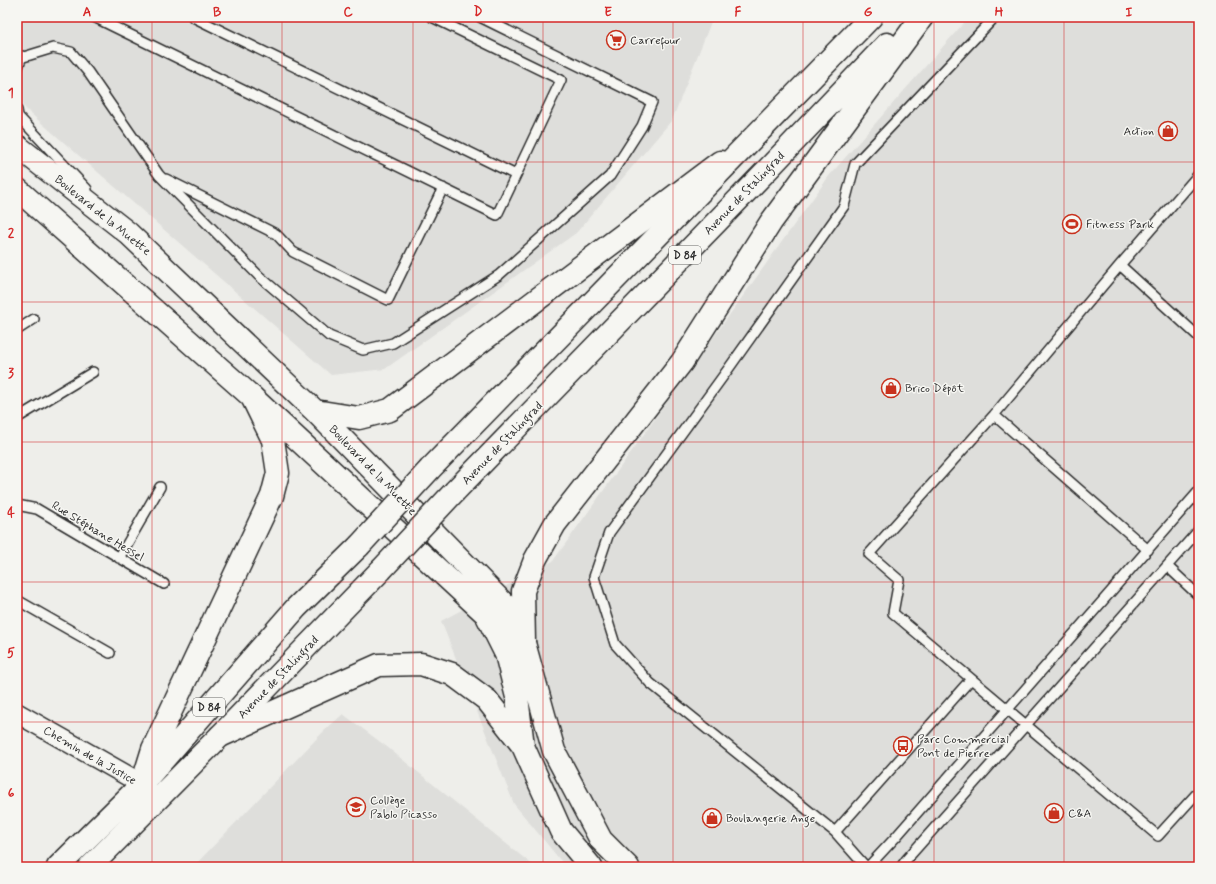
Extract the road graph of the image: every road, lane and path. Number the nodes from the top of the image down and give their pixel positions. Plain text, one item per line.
1 (94, 17) edge
2 (193, 17) edge
3 (432, 17) edge
4 (480, 17) edge
5 (872, 17) edge
6 (912, 17) edge
7 (922, 17) edge
8 (995, 17) edge
9 (19, 57) edge
10 (17, 70) edge
11 (17, 110) edge
12 (750, 140) junction
13 (17, 146) edge
14 (1199, 174) edge
15 (159, 175) junction
16 (516, 175) junction
17 (443, 188) junction
18 (17, 189) edge
19 (128, 232) junction
20 (1120, 265) junction
21 (34, 319) dead end
22 (17, 330) edge
23 (1199, 337) edge
24 (93, 372) dead end
25 (252, 397) junction
26 (315, 411) junction
27 (994, 415) junction
28 (17, 418) edge
29 (160, 487) dead end
30 (1199, 491) edge
31 (17, 505) edge
32 (1199, 530) edge
33 (1148, 550) junction
34 (119, 558) junction
35 (1167, 566) junction
36 (164, 584) dead end
37 (1199, 596) edge
38 (17, 600) edge
39 (524, 643) junction
40 (110, 653) dead end
41 (972, 679) junction
42 (1008, 709) junction
43 (18, 716) edge
44 (1026, 725) junction
45 (220, 736) junction
46 (523, 746) junction
47 (142, 784) junction
48 (1199, 791) edge
49 (835, 832) junction
50 (58, 867) edge
51 (90, 867) edge
52 (591, 867) edge
53 (628, 867) edge
54 (867, 867) edge
55 (901, 867) edge

1 - 17 lane
2 - 16 lane
3 - 16 lane
4 - 15 lane
5 - 12 main road, D 84
6 - 45 main road, Avenue de Stalingrad / D 84, bridge
7 - 39 main road
8 - 49 lane
9 - 10 lane
9 - 15 lane
11 - 19 lane
12 - 26 main road
12 - 47 main road, D 84, bridge
13 - 19 main road, Boulevard de la Muette
14 - 20 lane
15 - 17 lane
16 - 17 lane
18 - 25 main road
19 - 26 main road, Boulevard de la Muette
20 - 23 lane
20 - 27 lane
21 - 22 lane
24 - 28 lane
25 - 46 main road
25 - 47 main road
26 - 39 main road, Boulevard de la Muette
27 - 33 lane
27 - 41 lane
29 - 34 lane
30 - 33 lane
31 - 34 lane, Rue Stéphane Hessel
32 - 35 lane
33 - 42 lane
34 - 36 lane, Rue Stéphane Hessel
35 - 37 lane
35 - 44 lane
38 - 40 lane
39 - 53 main road, Boulevard de la Muette
41 - 42 lane
41 - 49 lane
42 - 44 lane
42 - 54 lane
43 - 47 street, Chemin de la Justice
44 - 48 lane
44 - 55 lane
45 - 46 main road
45 - 51 main road, Avenue de Stalingrad / D 84
46 - 52 main road
47 - 50 main road, D 84
49 - 54 lane

